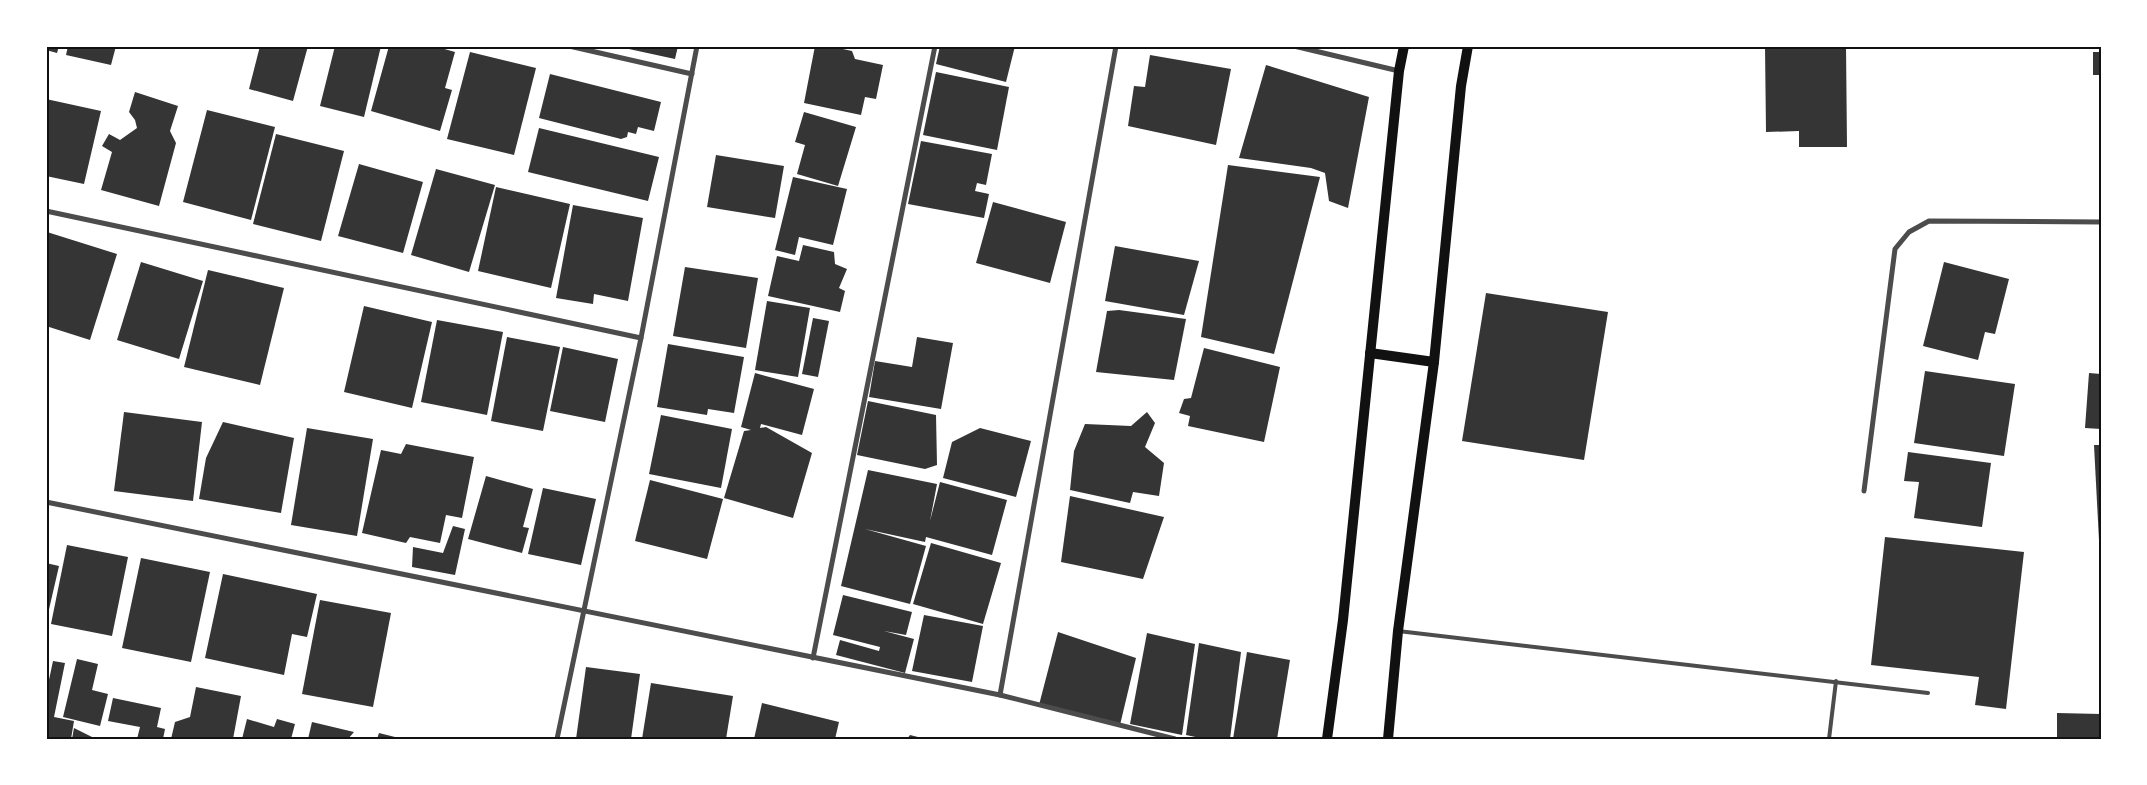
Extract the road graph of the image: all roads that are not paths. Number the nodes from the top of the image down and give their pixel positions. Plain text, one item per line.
1 (568, 46) edge
2 (697, 46) edge
3 (935, 46) edge
4 (1116, 46) edge
5 (1294, 46) edge
6 (1404, 46) edge
7 (1468, 46) edge
8 (1399, 71) junction
9 (692, 74) junction
10 (46, 211) edge
11 (2101, 222) edge
12 (641, 338) junction
13 (1370, 353) junction
14 (1434, 362) junction
15 (1864, 491) dead end
16 (46, 502) edge
17 (585, 612) junction
18 (1398, 631) junction
19 (813, 658) junction
20 (1836, 682) junction
21 (1928, 693) dead end
22 (1000, 695) junction
23 (557, 739) edge
24 (1175, 739) edge
25 (1327, 739) edge
26 (1388, 739) edge
27 (1829, 739) edge

1 - 9 street
2 - 9 street
3 - 19 street
4 - 22 street
5 - 8 street
6 - 8 main road
7 - 14 main road
8 - 13 main road
9 - 12 street
10 - 12 street
11 - 15 street
12 - 17 street
13 - 14 main road
13 - 25 main road
14 - 18 main road
16 - 17 street
17 - 19 street
17 - 23 street
18 - 20 lane
18 - 26 main road
19 - 22 street
20 - 21 lane
20 - 27 lane
22 - 24 street

